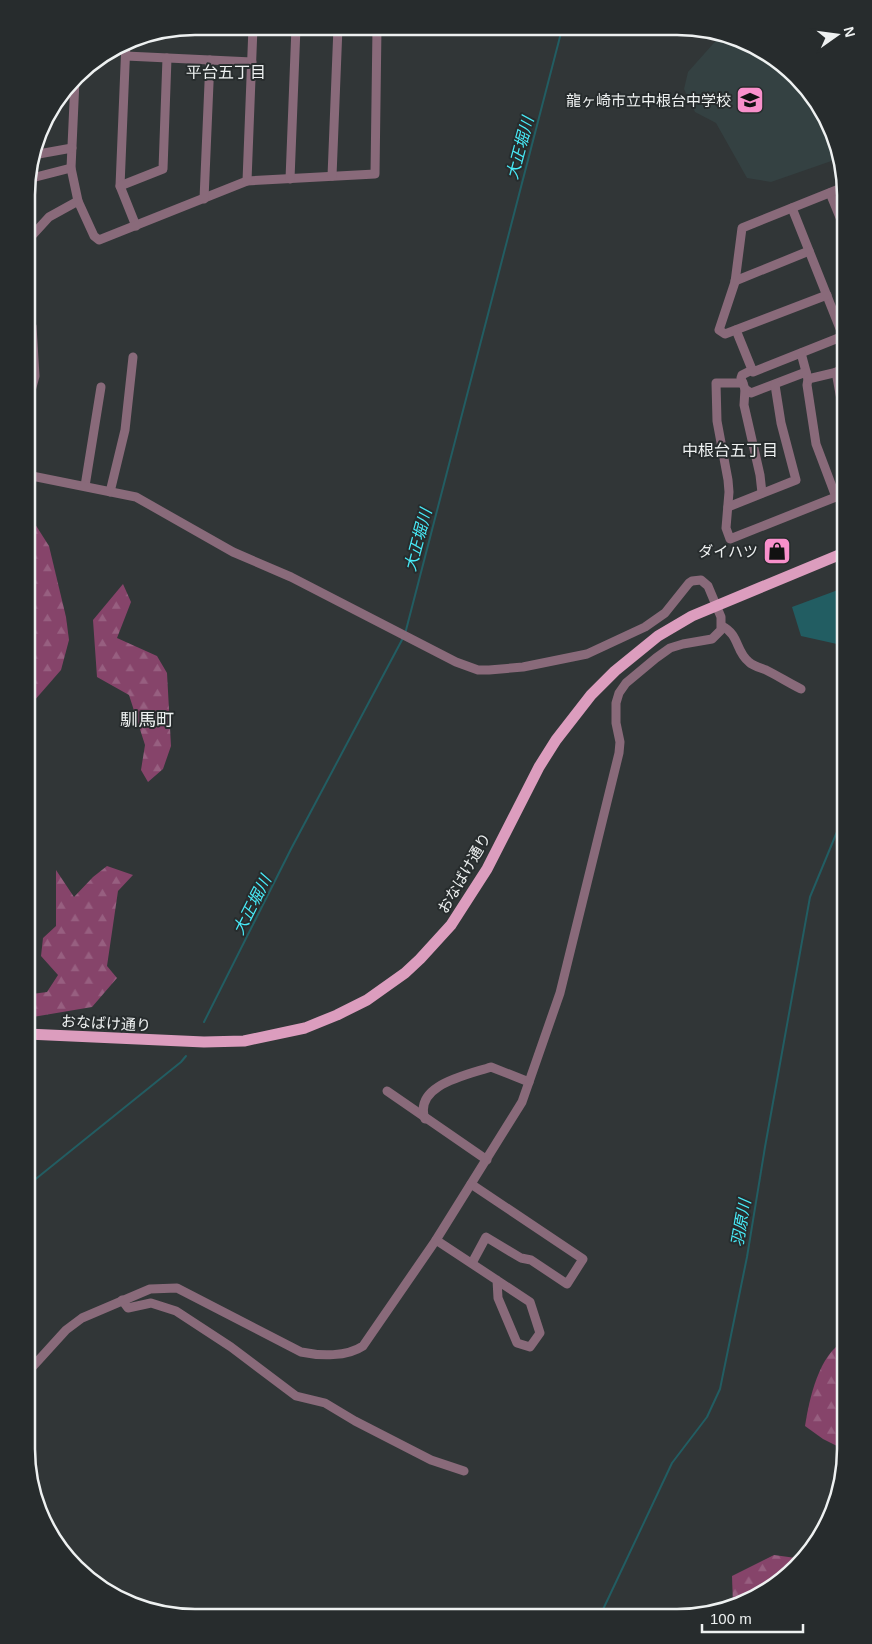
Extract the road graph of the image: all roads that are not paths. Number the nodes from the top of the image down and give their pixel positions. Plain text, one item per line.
1 (253, 35) edge
2 (296, 35) edge
3 (338, 35) edge
4 (379, 35) edge
5 (126, 51) edge
6 (126, 56) junction
7 (167, 58) junction
8 (210, 60) junction
9 (252, 62) junction
10 (75, 91) edge
11 (72, 148) junction
12 (41, 154) edge
13 (71, 168) junction
14 (332, 176) junction
15 (36, 177) edge
16 (290, 179) junction
17 (247, 181) junction
18 (120, 186) junction
19 (837, 190) edge
20 (830, 193) junction
21 (204, 198) junction
22 (78, 201) junction
23 (792, 208) junction
24 (837, 210) edge
25 (136, 226) junction
26 (35, 232) edge
27 (809, 250) junction
28 (735, 281) junction
29 (827, 295) junction
30 (837, 319) edge
31 (736, 330) junction
32 (837, 339) edge
33 (801, 353) junction
34 (133, 357) dead end
35 (752, 370) junction
36 (836, 372) joint
37 (807, 376) junction
38 (837, 378) edge
39 (774, 385) junction
40 (744, 386) junction
41 (101, 387) dead end
42 (35, 477) edge
43 (85, 486) junction
44 (110, 492) junction
45 (762, 494) junction
46 (836, 497) joint
47 (728, 507) junction
48 (837, 556) edge
49 (717, 605) junction
50 (722, 626) junction
51 (801, 689) dead end
52 (35, 1034) edge
53 (529, 1082) junction
54 (387, 1091) dead end
55 (425, 1119) junction
56 (487, 1160) junction
57 (471, 1184) junction
58 (436, 1240) junction
59 (472, 1263) junction
60 (498, 1280) junction
61 (122, 1300) junction
62 (35, 1364) edge
63 (464, 1471) dead end

1 - 9 street
2 - 16 street
3 - 14 street
4 - 14 street
5 - 6 street
6 - 7 street
6 - 18 street
7 - 8 street
7 - 18 street
8 - 9 street
8 - 21 street
9 - 17 street
10 - 11 street
11 - 12 street
11 - 13 street
13 - 15 street
13 - 22 street
14 - 16 street
16 - 17 street
17 - 21 street
18 - 25 street
19 - 20 street
20 - 23 street
20 - 24 street
21 - 25 street
22 - 25 street
22 - 26 street
23 - 27 street
23 - 28 street
27 - 28 street
27 - 29 street
28 - 31 street
29 - 30 street
29 - 31 street
31 - 35 street
32 - 33 street
33 - 35 street
33 - 37 street
34 - 44 street
35 - 40 street
36 - 37 street
36 - 38 street
37 - 39 street
37 - 46 street
39 - 40 street
39 - 45 street
40 - 45 street
40 - 47 street
41 - 43 street
42 - 43 street
43 - 44 street
44 - 49 street
45 - 47 street
46 - 47 street
48 - 49 main road, おなばけ通り
49 - 50 street
49 - 52 main road, おなばけ通り
50 - 51 street
50 - 53 street
53 - 55 street
53 - 56 street
54 - 55 street
55 - 56 street
56 - 57 street
57 - 58 street
57 - 59 street
58 - 59 street
58 - 61 street
59 - 60 street
60 - 60 street
61 - 62 street
61 - 63 street

